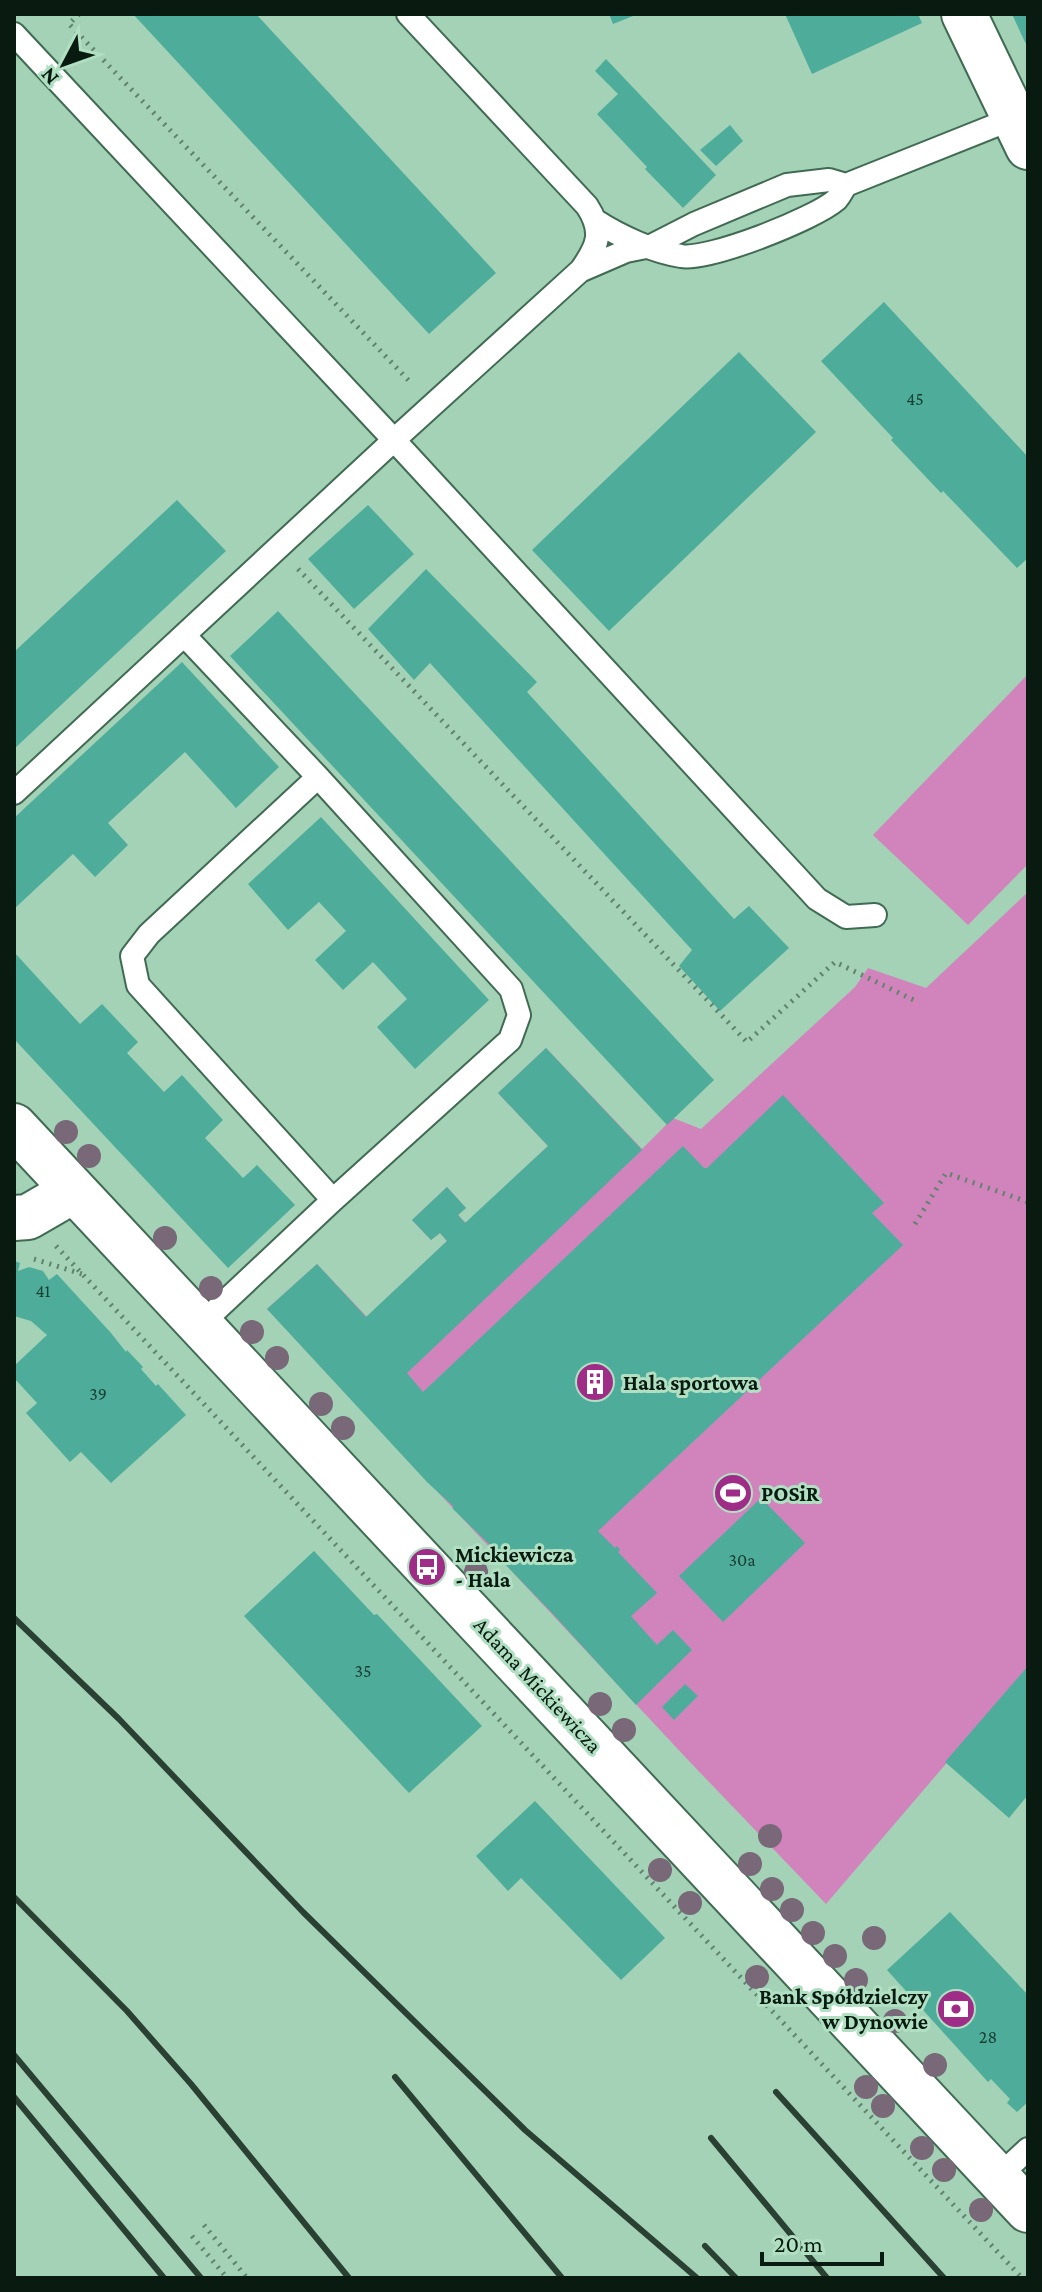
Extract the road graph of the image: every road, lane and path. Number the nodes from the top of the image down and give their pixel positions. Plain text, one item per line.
1 (79, 14) edge
2 (408, 14) edge
3 (964, 14) edge
4 (14, 34) edge
5 (1021, 133) edge
6 (846, 185) junction
7 (596, 221) junction
8 (651, 246) junction
9 (581, 270) junction
10 (432, 405) junction
11 (394, 440) junction
12 (278, 548) junction
13 (184, 635) junction
14 (318, 777) junction
15 (14, 793) edge
16 (875, 915) dead end
17 (918, 1002) dead end
18 (14, 1126) edge
19 (73, 1191) junction
20 (333, 1200) junction
21 (1028, 1202) edge
22 (915, 1224) dead end
23 (21, 1237) edge
24 (200, 1325) junction
25 (1013, 2163) edge
26 (1028, 2210) edge
27 (204, 2225) dead end
28 (192, 2236) dead end
29 (227, 2278) edge
30 (247, 2278) edge
31 (1022, 2278) edge

1 - 10 path
2 - 7 lane
3 - 5 main road
4 - 11 lane
5 - 6 lane
6 - 8 lane
6 - 8 lane
7 - 8 lane
7 - 9 lane
8 - 9 lane
9 - 10 lane
10 - 11 lane
11 - 12 lane
11 - 16 lane
12 - 13 lane
12 - 17 path
13 - 14 lane
13 - 15 lane
14 - 20 lane
14 - 20 lane
18 - 19 main road, Adama Mickiewicza
19 - 23 main road
19 - 24 main road, Adama Mickiewicza
20 - 24 lane
21 - 22 path
23 - 31 path
24 - 25 main road, Adama Mickiewicza
25 - 26 main road, Adama Mickiewicza
27 - 30 path
28 - 29 path

